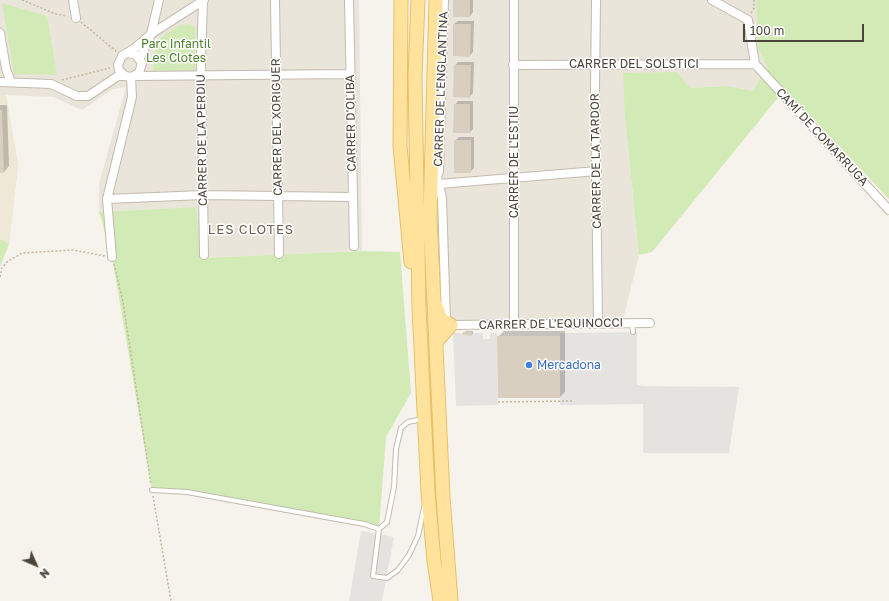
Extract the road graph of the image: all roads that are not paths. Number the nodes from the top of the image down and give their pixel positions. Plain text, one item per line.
1 (73, 0) edge
2 (159, 0) edge
3 (203, 0) edge
4 (275, 0) edge
5 (350, 0) edge
6 (402, 0) edge
7 (418, 0) edge
8 (436, 0) edge
9 (444, 0) edge
10 (514, 0) edge
11 (596, 0) edge
12 (712, 0) edge
13 (76, 18) road end
14 (0, 32) edge
15 (152, 34) junction
16 (125, 55) junction
17 (140, 58) junction
18 (595, 63) junction
19 (755, 64) junction
20 (513, 65) junction
21 (142, 68) junction
22 (276, 74) junction
23 (350, 74) junction
24 (130, 76) junction
25 (151, 76) junction
26 (201, 76) junction
27 (0, 82) edge
28 (10, 82) junction
29 (596, 171) junction
30 (514, 178) junction
31 (439, 184) junction
32 (203, 195) junction
33 (277, 197) junction
34 (352, 197) junction
35 (107, 199) junction
36 (889, 210) edge
37 (430, 218) junction
38 (354, 246) dead end
39 (279, 254) dead end
40 (204, 255) dead end
41 (112, 258) road end
42 (418, 295) junction
43 (434, 296) junction
44 (598, 322) junction
45 (449, 323) junction
46 (632, 323) junction
47 (650, 323) dead end
48 (514, 324) junction
49 (633, 332) dead end
50 (436, 342) junction
51 (426, 419) junction
52 (152, 490) road end
53 (428, 492) junction
54 (380, 528) junction
55 (440, 601) edge
56 (451, 601) edge

1 - 13 street
2 - 15 street
3 - 15 street
3 - 26 street, CARRER DE LA PERDIU
4 - 22 street, CARRER DEL XORIGUER
5 - 23 street, CARRER D'OLIBA
6 - 42 main road
7 - 42 main road
8 - 37 main road
9 - 31 street, CARRER DE L'ENGLANTINA
10 - 20 street, CARRER DE L'ESTIU
11 - 18 street, CARRER DE LA TARDOR
12 - 19 street
14 - 28 street
15 - 16 street
15 - 17 street
16 - 17 street
16 - 24 street
17 - 21 street
18 - 19 street, CARRER DEL SOLSTICI
18 - 20 street, CARRER DEL SOLSTICI
18 - 29 street, CARRER DE LA TARDOR
19 - 36 street, CAMÍ DE COMARRUGA
20 - 30 street, CARRER DE L'ESTIU
21 - 24 street
21 - 25 street
22 - 23 street
22 - 26 street
22 - 33 street, CARRER DEL XORIGUER
23 - 34 street, CARRER D'OLIBA
24 - 25 street
24 - 28 street
24 - 35 street
25 - 26 street
26 - 32 street, CARRER DE LA PERDIU
27 - 28 street
29 - 30 street
29 - 44 street, CARRER DE LA TARDOR
30 - 31 street
30 - 48 street, CARRER DE L'ESTIU
31 - 37 street
31 - 45 street, CARRER DE L'ENGLANTINA
32 - 33 street
32 - 35 street
32 - 40 street, CARRER DE LA PERDIU
33 - 34 street
33 - 39 street, CARRER DEL XORIGUER
34 - 38 street, CARRER D'OLIBA
35 - 41 street
37 - 43 main road
42 - 51 main road
43 - 45 main road
43 - 50 main road
44 - 46 street, CARRER DE L'EQUINOCCI
44 - 48 street, CARRER DE L'EQUINOCCI
45 - 48 street, CARRER DE L'EQUINOCCI
45 - 50 main road
46 - 47 street, CARRER DE L'EQUINOCCI
46 - 49 lane
50 - 56 main road
51 - 53 main road
51 - 54 lane
52 - 54 lane
53 - 54 lane
53 - 55 main road

